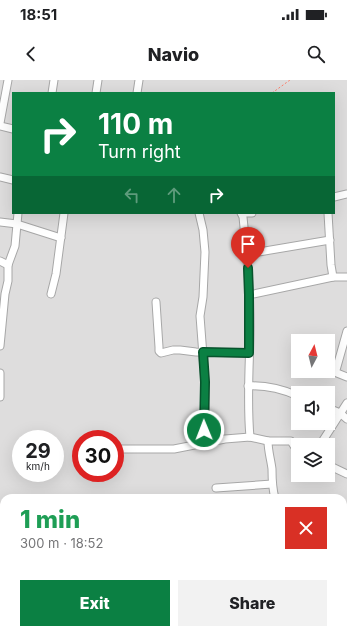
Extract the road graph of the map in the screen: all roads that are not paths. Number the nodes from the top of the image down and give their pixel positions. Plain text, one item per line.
1 (8, 80) edge
2 (54, 80) edge
3 (98, 80) edge
4 (139, 80) edge
5 (52, 92) edge
6 (96, 92) edge
7 (137, 92) edge
8 (0, 125) edge
9 (12, 129) edge
10 (0, 177) edge
11 (12, 180) edge
12 (347, 194) edge
13 (335, 197) edge
14 (18, 214) edge
15 (64, 214) edge
16 (199, 214) edge
17 (242, 214) edge
18 (328, 214) edge
19 (0, 222) edge
20 (17, 224) junction
21 (61, 238) junction
22 (330, 240) junction
23 (247, 254) junction
24 (0, 262) edge
25 (8, 265) junction
26 (333, 277) junction
27 (347, 277) edge
28 (51, 294) dead end
29 (249, 295) junction
30 (156, 302) dead end
31 (1, 327) edge
32 (347, 331) edge
33 (0, 346) edge
34 (203, 352) junction
35 (249, 353) junction
36 (0, 373) edge
37 (347, 377) edge
38 (248, 386) junction
39 (291, 393) edge
40 (0, 397) edge
41 (347, 403) edge
42 (335, 411) edge
43 (340, 413) junction
44 (347, 419) edge
45 (250, 437) junction
46 (324, 438) edge
47 (268, 441) junction
48 (291, 442) edge
49 (205, 443) junction
50 (124, 449) edge
51 (335, 468) edge
52 (347, 474) edge
53 (272, 484) junction
54 (216, 488) dead end
55 (273, 494) edge

1 - 8 street
2 - 5 street
3 - 6 street
4 - 7 street
8 - 9 street
10 - 11 street
12 - 13 street
14 - 20 street
15 - 21 street
16 - 34 street
17 - 23 street
18 - 22 street
19 - 20 street
20 - 21 street
20 - 25 street
21 - 28 street
22 - 23 street
22 - 26 street
23 - 29 street
24 - 25 street
25 - 31 street
26 - 27 street
26 - 29 street
29 - 35 street
30 - 34 street
31 - 33 street
32 - 37 street
34 - 35 street
34 - 49 street
35 - 38 street
36 - 40 street
38 - 39 street
38 - 45 street
41 - 43 street
42 - 43 street
43 - 44 street
43 - 46 street
45 - 47 street
45 - 49 street
47 - 48 street
47 - 53 street
49 - 50 street
51 - 52 street
53 - 54 street
53 - 55 street

